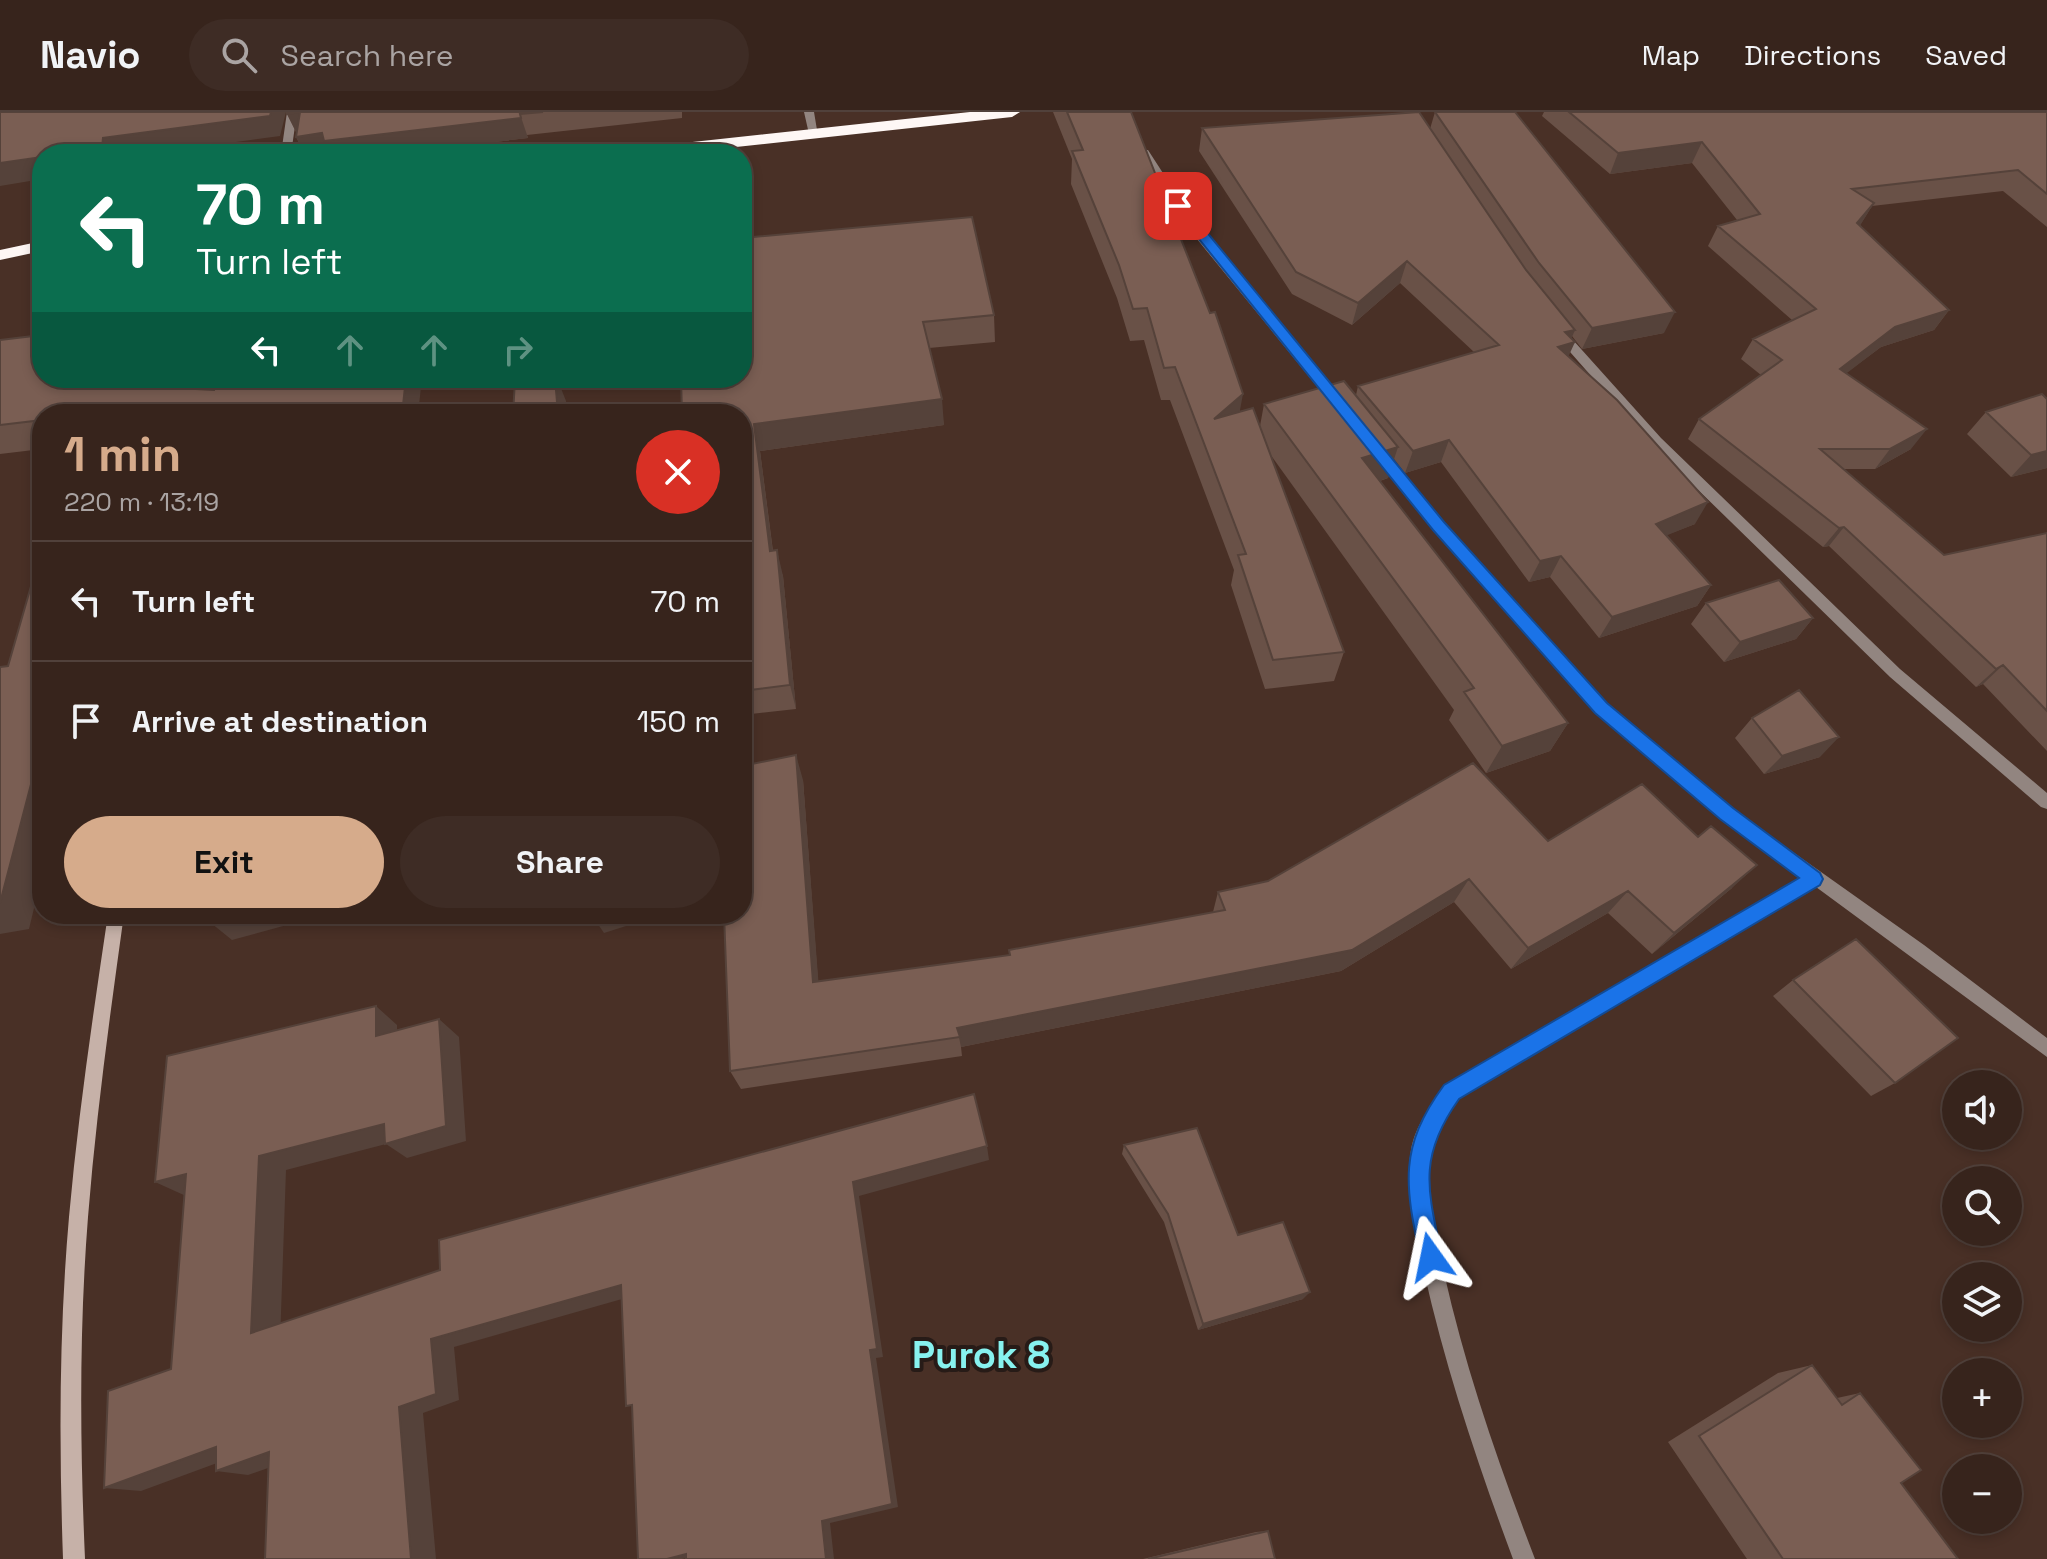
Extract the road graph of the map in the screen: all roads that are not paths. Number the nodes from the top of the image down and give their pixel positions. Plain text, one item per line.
1 (292, 112) edge
2 (809, 112) edge
3 (1012, 112) edge
4 (814, 134) junction
5 (1139, 142) edge
6 (287, 144) edge
7 (721, 144) edge
8 (32, 248) edge
9 (0, 255) edge
10 (1550, 320) edge
11 (1350, 418) edge
12 (1369, 442) edge
13 (2047, 802) edge
14 (1814, 879) junction
15 (115, 924) edge
16 (2047, 1049) edge
17 (74, 1559) edge
18 (1524, 1559) edge

1 - 6 street
2 - 4 street
3 - 4 highway
4 - 7 highway
5 - 11 street
8 - 9 highway
10 - 13 street
12 - 14 street
14 - 16 street
14 - 18 street
15 - 17 street

